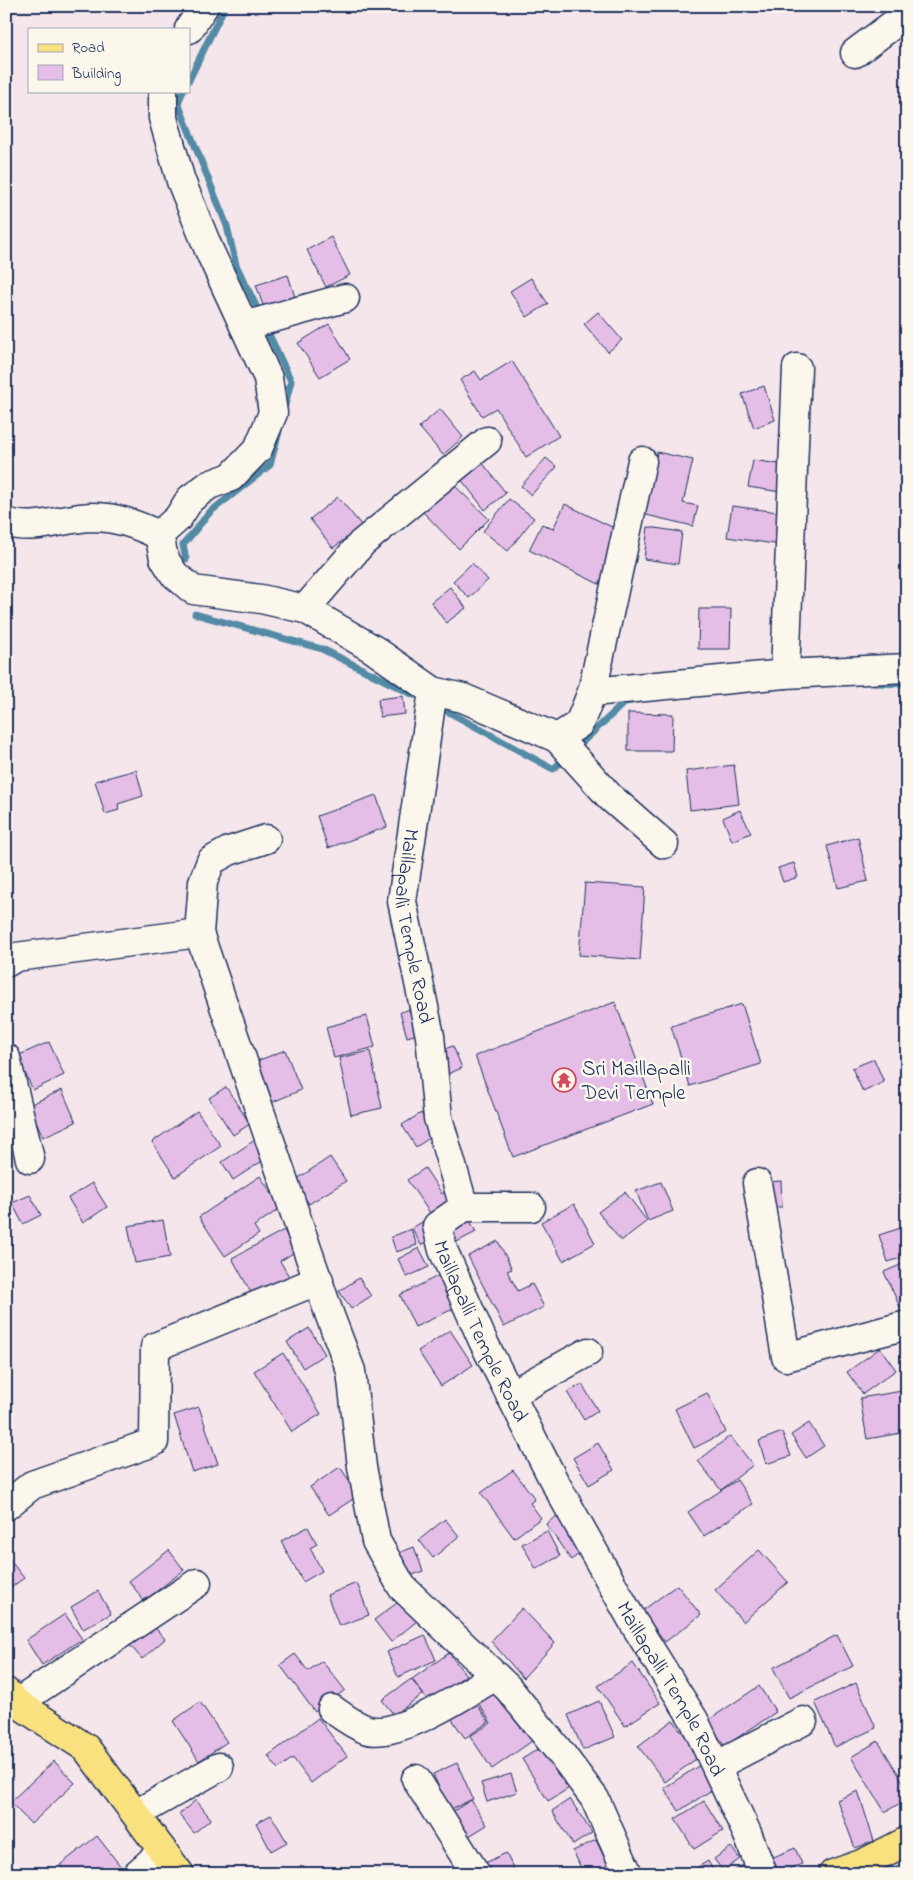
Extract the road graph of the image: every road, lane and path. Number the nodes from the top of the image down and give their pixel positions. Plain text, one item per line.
1 (204, 6) edge
2 (907, 14) edge
3 (190, 28) edge
4 (855, 53) dead end
5 (163, 92) edge
6 (345, 298) dead end
7 (244, 326) junction
8 (797, 368) dead end
9 (488, 441) dead end
10 (642, 461) dead end
11 (6, 522) edge
12 (159, 535) junction
13 (305, 609) junction
14 (907, 668) edge
15 (785, 674) junction
16 (433, 691) junction
17 (592, 692) junction
18 (556, 738) junction
19 (266, 839) dead end
20 (664, 844) dead end
21 (200, 933) junction
22 (6, 962) edge
23 (6, 1058) edge
24 (30, 1159) dead end
25 (757, 1184) dead end
26 (464, 1207) junction
27 (531, 1207) dead end
28 (319, 1280) junction
29 (907, 1325) edge
30 (588, 1352) dead end
31 (510, 1395) junction
32 (6, 1506) edge
33 (197, 1583) dead end
34 (496, 1676) junction
35 (12, 1698) edge
36 (332, 1709) dead end
37 (803, 1721) dead end
38 (716, 1766) junction
39 (219, 1767) dead end
40 (416, 1779) dead end
41 (136, 1814) junction
42 (907, 1841) edge
43 (163, 1851) junction
44 (864, 1868) edge
45 (137, 1874) edge
46 (180, 1874) edge
47 (476, 1874) edge
48 (628, 1874) edge
49 (762, 1874) edge
50 (833, 1874) edge

1 - 3 street
2 - 4 street
5 - 7 street
6 - 7 street
7 - 12 street
8 - 15 street
9 - 13 street
10 - 17 street
11 - 12 street
12 - 13 street
13 - 16 street
14 - 15 street
15 - 17 street
16 - 18 street
16 - 26 street, Maillapalli Temple Road
17 - 18 street
18 - 20 street
19 - 21 street
21 - 22 street
21 - 28 street
23 - 24 street
25 - 29 street
26 - 27 street
26 - 31 street, Maillapalli Temple Road
28 - 32 street
28 - 34 street
30 - 31 street
31 - 38 street, Maillapalli Temple Road
33 - 35 street
34 - 36 street
34 - 48 street
35 - 41 main road
37 - 38 street
38 - 49 street, Maillapalli Temple Road
39 - 41 street
40 - 47 street
41 - 43 main road
42 - 44 main road
43 - 45 street
43 - 46 main road
44 - 50 main road

